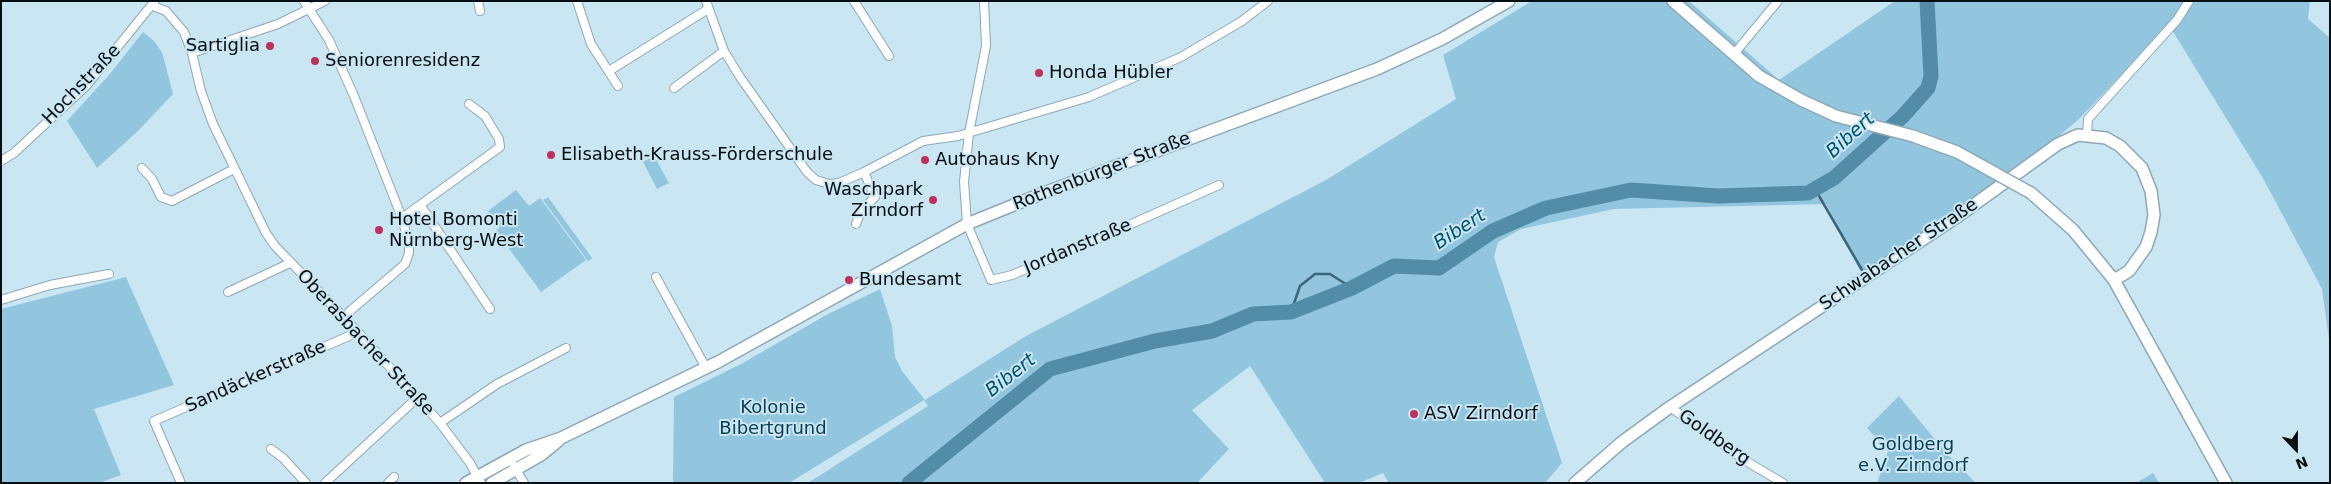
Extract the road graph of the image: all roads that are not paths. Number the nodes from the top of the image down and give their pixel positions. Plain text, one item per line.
1 (304, 1) edge
2 (325, 1) edge
3 (478, 1) edge
4 (576, 1) edge
5 (854, 1) edge
6 (984, 1) edge
7 (1509, 1) edge
8 (1673, 1) edge
9 (1778, 1) edge
10 (2189, 1) edge
11 (1262, 3) edge
12 (154, 4) edge
13 (707, 5) edge
14 (310, 10) junction
15 (480, 11) dead end
16 (724, 51) junction
17 (192, 53) junction
18 (1734, 54) junction
19 (889, 56) dead end
20 (609, 71) junction
21 (618, 86) dead end
22 (674, 88) dead end
23 (469, 104) dead end
24 (969, 133) junction
25 (2087, 135) junction
26 (1, 162) edge
27 (142, 168) dead end
28 (234, 169) junction
29 (864, 172) junction
30 (1219, 185) dead end
31 (421, 206) junction
32 (402, 218) junction
33 (856, 224) dead end
34 (967, 224) junction
35 (290, 263) junction
36 (109, 274) dead end
37 (656, 277) dead end
38 (2114, 280) junction
39 (228, 292) dead end
40 (1, 300) edge
41 (490, 309) dead end
42 (343, 317) junction
43 (358, 332) junction
44 (566, 348) dead end
45 (706, 368) junction
46 (417, 398) junction
47 (1670, 407) junction
48 (440, 423) junction
49 (561, 438) junction
50 (270, 449) dead end
51 (510, 458) junction
52 (516, 470) junction
53 (394, 477) dead end
54 (479, 479) edge
55 (181, 483) edge
56 (306, 483) edge
57 (325, 483) edge
58 (388, 483) edge
59 (466, 483) edge
60 (492, 483) edge
61 (524, 483) edge
62 (1575, 483) edge
63 (1784, 483) edge
64 (2226, 483) edge

1 - 14 street
2 - 14 street
3 - 15 street
4 - 20 street
5 - 19 street
6 - 24 street
7 - 34 street, Rothenburger Straße
8 - 18 street
9 - 18 street
10 - 25 street
11 - 24 street
12 - 17 street, Oberasbacher Straße
12 - 26 street, Hochstraße
13 - 16 street
13 - 20 street
14 - 17 street
14 - 32 street
16 - 22 street
16 - 29 street
17 - 28 street, Oberasbacher Straße
18 - 38 street, bridge
20 - 21 street
23 - 31 street
24 - 29 street
24 - 34 street
25 - 38 street
25 - 47 street, Schwabacher Straße
27 - 28 street
28 - 35 street, Oberasbacher Straße
29 - 33 street
30 - 34 street, Jordanstraße
31 - 32 street
31 - 41 street
32 - 42 street
34 - 45 street, Rothenburger Straße
35 - 39 street, Oberasbacher Straße
35 - 42 street, Oberasbacher Straße
36 - 40 street
37 - 45 street
38 - 64 street
42 - 43 street, Oberasbacher Straße
43 - 46 street, Oberasbacher Straße
43 - 55 street, Sandäckerstraße
44 - 48 street, Oberasbacher Straße
45 - 49 street, Rothenburger Straße
46 - 48 street, Oberasbacher Straße
46 - 57 street
47 - 62 street, Schwabacher Straße
47 - 63 street, Goldberg
48 - 54 street, Oberasbacher Straße
49 - 51 street, Rothenburger Straße
49 - 52 street, Rothenburger Straße
50 - 56 street
51 - 52 street
51 - 54 street, Rothenburger Straße
52 - 60 street, Rothenburger Straße
52 - 61 street
53 - 58 street
54 - 59 street, Rothenburger Straße

